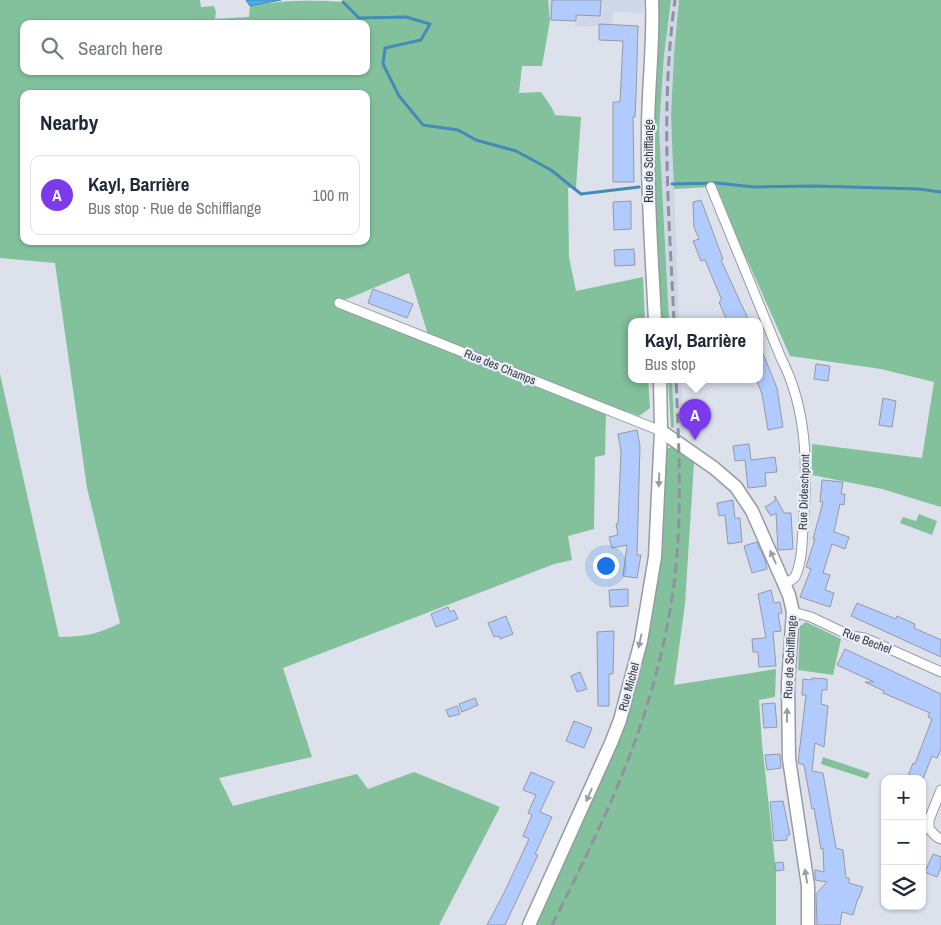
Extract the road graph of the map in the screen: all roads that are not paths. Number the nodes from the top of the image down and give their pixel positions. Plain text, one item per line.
1 (652, 0) edge
2 (711, 187) dead end
3 (339, 303) dead end
4 (655, 318) edge
5 (660, 383) edge
6 (661, 431) junction
7 (784, 581) junction
8 (793, 612) junction
9 (941, 672) edge
10 (941, 790) edge
11 (941, 839) edge
12 (529, 925) edge
13 (808, 925) edge

1 - 4 main road, Rue de Schifflange
2 - 7 street, Rue Dideschpont
3 - 6 street, Rue des Champs
5 - 6 main road
7 -> 6 main road, Rue de Schifflange
6 -> 12 main road, Rue Michel
7 - 8 main road, Rue de Schifflange
8 - 9 street, Rue Bechel
13 -> 8 main road, Rue de Schifflange
10 - 11 street

